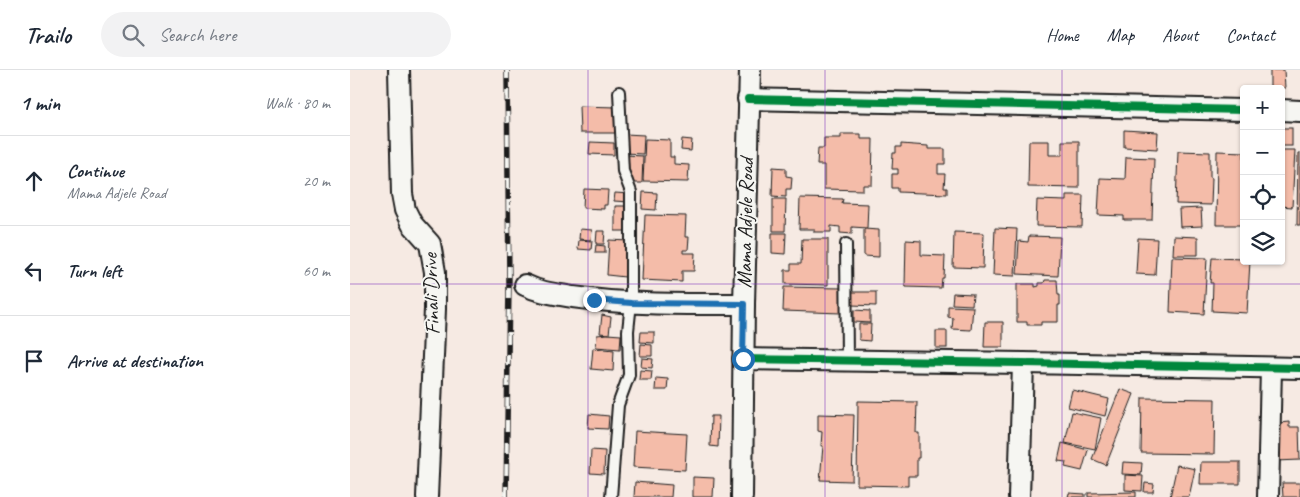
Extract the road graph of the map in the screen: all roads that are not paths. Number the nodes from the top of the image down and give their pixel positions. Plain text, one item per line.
1 (399, 70) edge
2 (750, 70) edge
3 (619, 92) dead end
4 (748, 99) junction
5 (1240, 110) edge
6 (1285, 110) edge
7 (1300, 110) edge
8 (846, 244) dead end
9 (525, 285) dead end
10 (631, 303) junction
11 (744, 304) junction
12 (743, 359) junction
13 (847, 360) junction
14 (1023, 362) junction
15 (1271, 368) junction
16 (1300, 368) edge
17 (427, 497) edge
18 (611, 497) edge
19 (742, 497) edge
20 (1019, 497) edge
21 (1268, 497) edge

1 - 17 street, Finali Drive
2 - 4 street, Mama Adjele Road
3 - 10 lane
4 - 5 street
4 - 11 street, Mama Adjele Road
6 - 7 street
8 - 13 lane
9 - 10 street
10 - 11 street
10 - 18 lane
11 - 12 street, Mama Adjele Road
12 - 13 street
12 - 19 street, Mama Adjele Road
13 - 14 street
14 - 15 street
14 - 20 street
15 - 16 street
15 - 21 street

